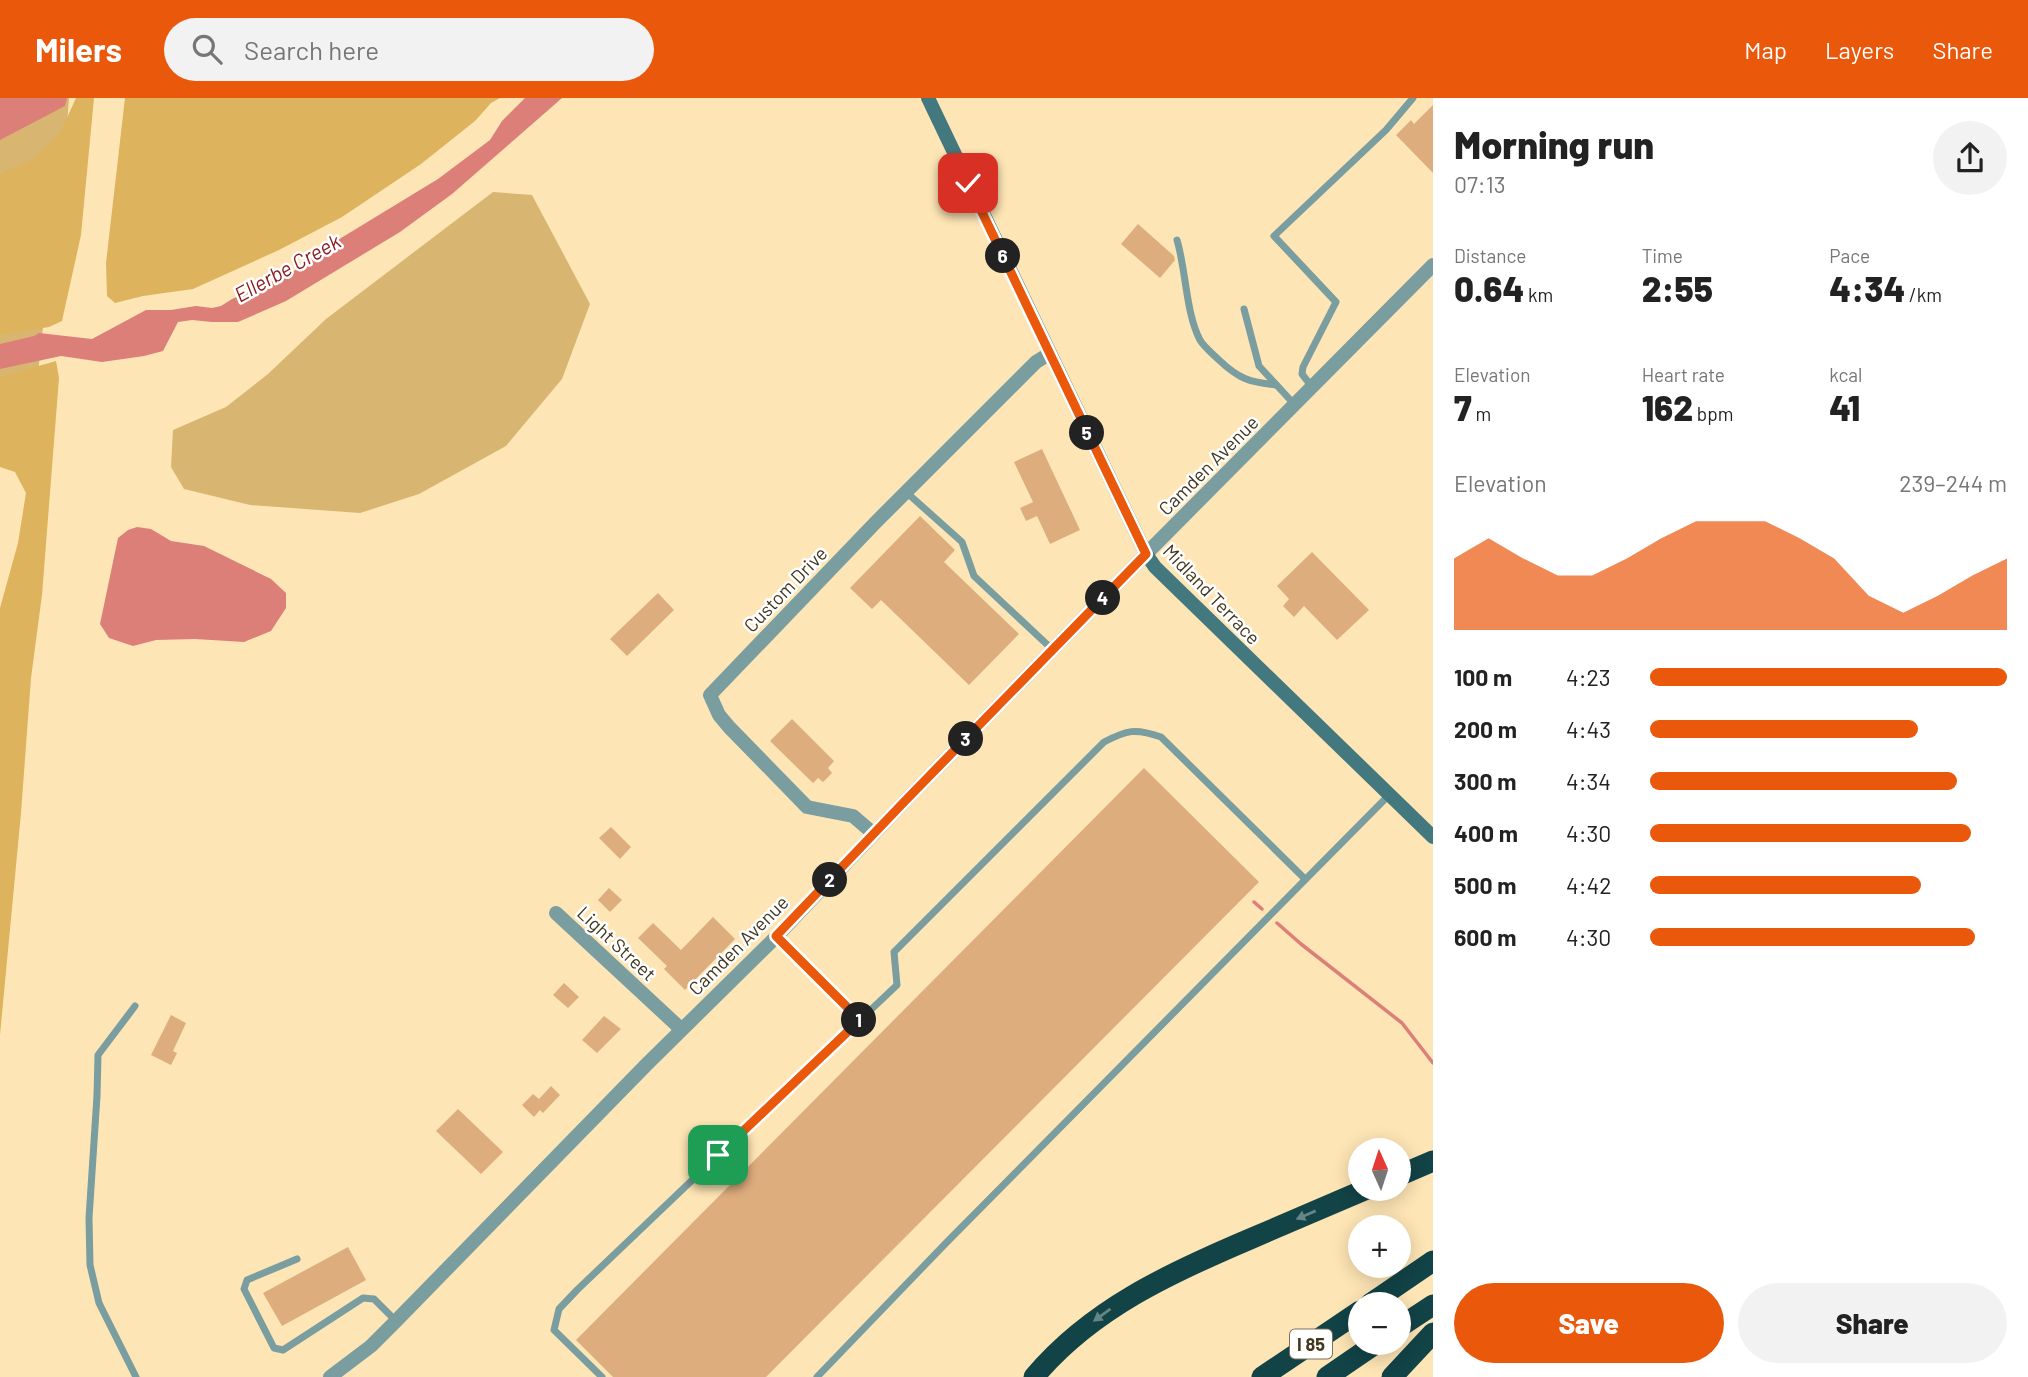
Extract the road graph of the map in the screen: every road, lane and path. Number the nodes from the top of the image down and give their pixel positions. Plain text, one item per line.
1 (928, 98) edge
2 (1413, 98) edge
3 (1177, 240) dead end
4 (1433, 265) edge
5 (1244, 310) dead end
6 (1049, 354) junction
7 (1276, 385) junction
8 (1312, 387) junction
9 (1295, 404) junction
10 (906, 492) junction
11 (1146, 554) junction
12 (1053, 650) junction
13 (1389, 794) junction
14 (874, 834) junction
15 (1433, 837) edge
16 (1305, 879) junction
17 (556, 913) dead end
18 (776, 936) junction
19 (135, 1006) dead end
20 (860, 1020) junction
21 (681, 1029) junction
22 (1433, 1161) edge
23 (1411, 1170) edge
24 (1348, 1197) edge
25 (297, 1259) dead end
26 (1433, 1261) edge
27 (1388, 1292) edge
28 (1433, 1305) edge
29 (1348, 1319) edge
30 (1411, 1319) edge
31 (396, 1321) junction
32 (1433, 1333) edge
33 (1359, 1355) edge
34 (136, 1377) edge
35 (330, 1377) edge
36 (602, 1377) edge
37 (817, 1377) edge
38 (1034, 1377) edge
39 (1262, 1377) edge
40 (1327, 1377) edge
41 (1392, 1377) edge

1 - 6 street, Midland Terrace
2 - 8 lane
3 - 7 lane
4 - 8 street, Camden Avenue
5 - 7 lane
6 - 10 street, Custom Drive
6 - 11 street, Midland Terrace
7 - 9 lane
8 - 9 street, Camden Avenue
9 - 11 street, Camden Avenue
10 - 12 lane
10 - 14 street, Custom Drive
11 - 12 street, Camden Avenue
11 - 13 street, Midland Terrace
12 - 14 street, Camden Avenue
13 - 15 street, Midland Terrace
13 - 16 lane
14 - 18 street, Camden Avenue
16 - 20 lane
16 - 37 lane
17 - 21 street, Light Street
18 - 20 lane
18 - 21 street, Camden Avenue
19 - 34 lane
20 - 36 lane
21 - 31 street, Camden Avenue
22 - 23 highway
24 -> 38 highway
25 - 31 lane
26 - 27 highway
28 - 30 highway
29 - 39 highway, I 85
31 - 35 street, Camden Avenue
32 - 41 highway
33 - 40 highway, I 85

